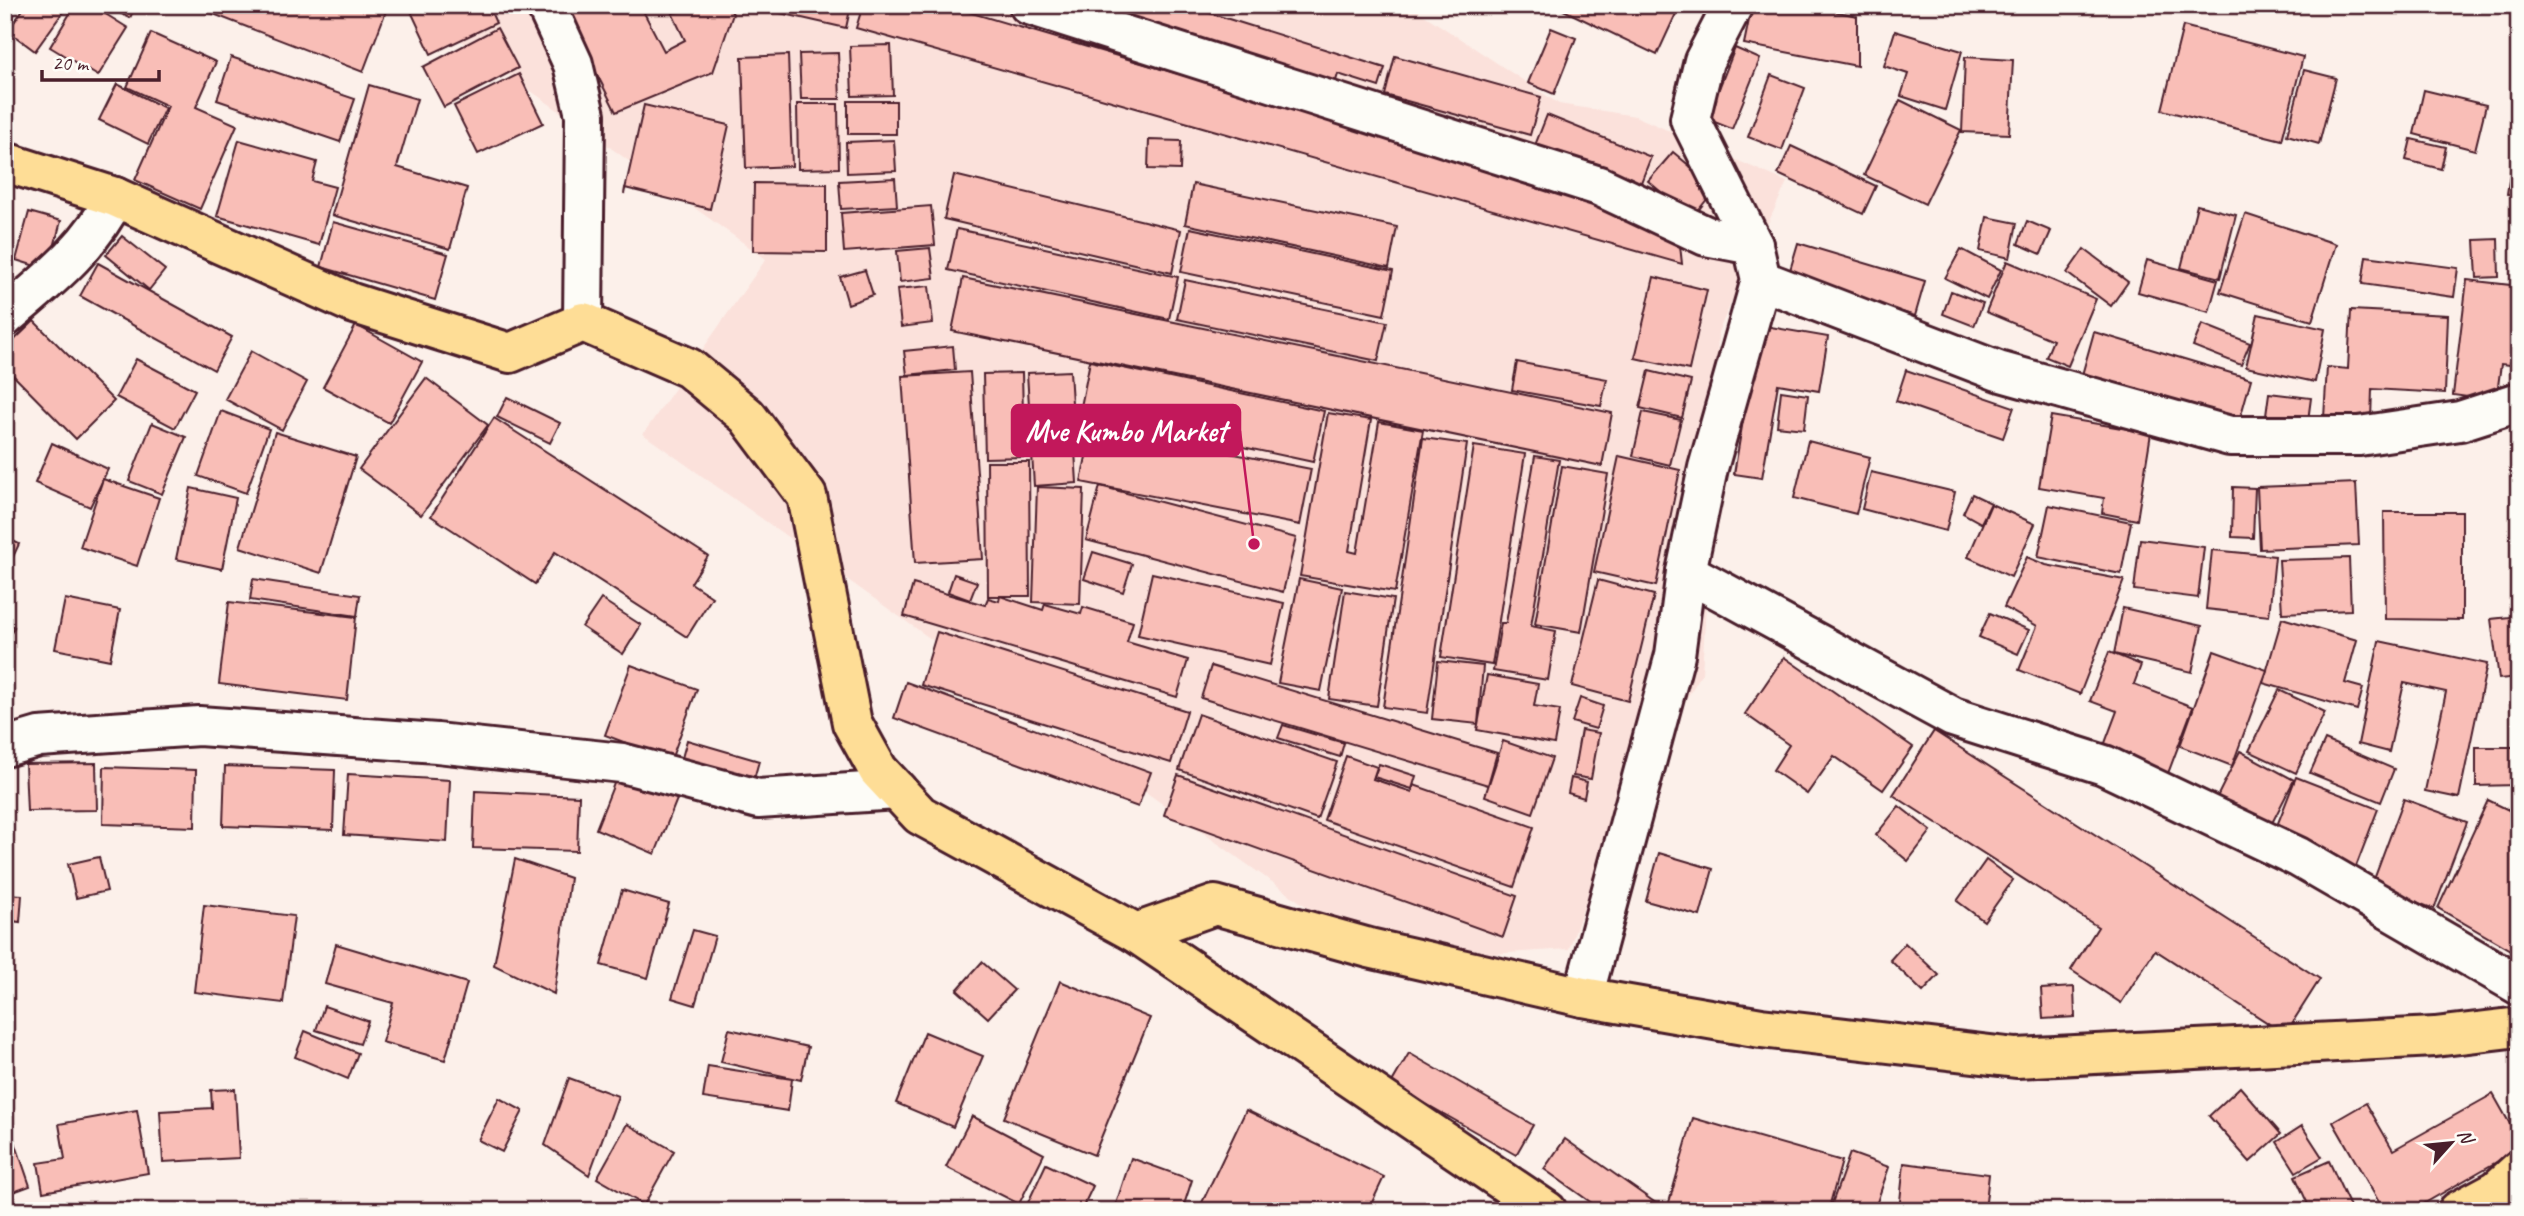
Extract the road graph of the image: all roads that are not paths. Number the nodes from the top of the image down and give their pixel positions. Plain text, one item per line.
1 (546, 5) edge
2 (1029, 5) edge
3 (1733, 5) edge
4 (5, 162) edge
5 (115, 198) junction
6 (1757, 263) junction
7 (5, 317) edge
8 (583, 322) junction
9 (2519, 402) edge
10 (1686, 572) junction
11 (5, 747) edge
12 (897, 790) junction
13 (1136, 933) junction
14 (2519, 985) edge
15 (1583, 997) junction
16 (2519, 1027) edge
17 (2519, 1170) edge
18 (1547, 1211) edge
19 (2458, 1211) edge

1 - 8 street
2 - 6 street
3 - 6 street
4 - 5 main road
5 - 7 street
5 - 8 main road
6 - 9 street
6 - 10 street
8 - 12 main road
10 - 14 street
10 - 15 street
11 - 12 street
12 - 13 main road
13 - 15 main road
13 - 18 main road
15 - 16 main road
17 - 19 main road

